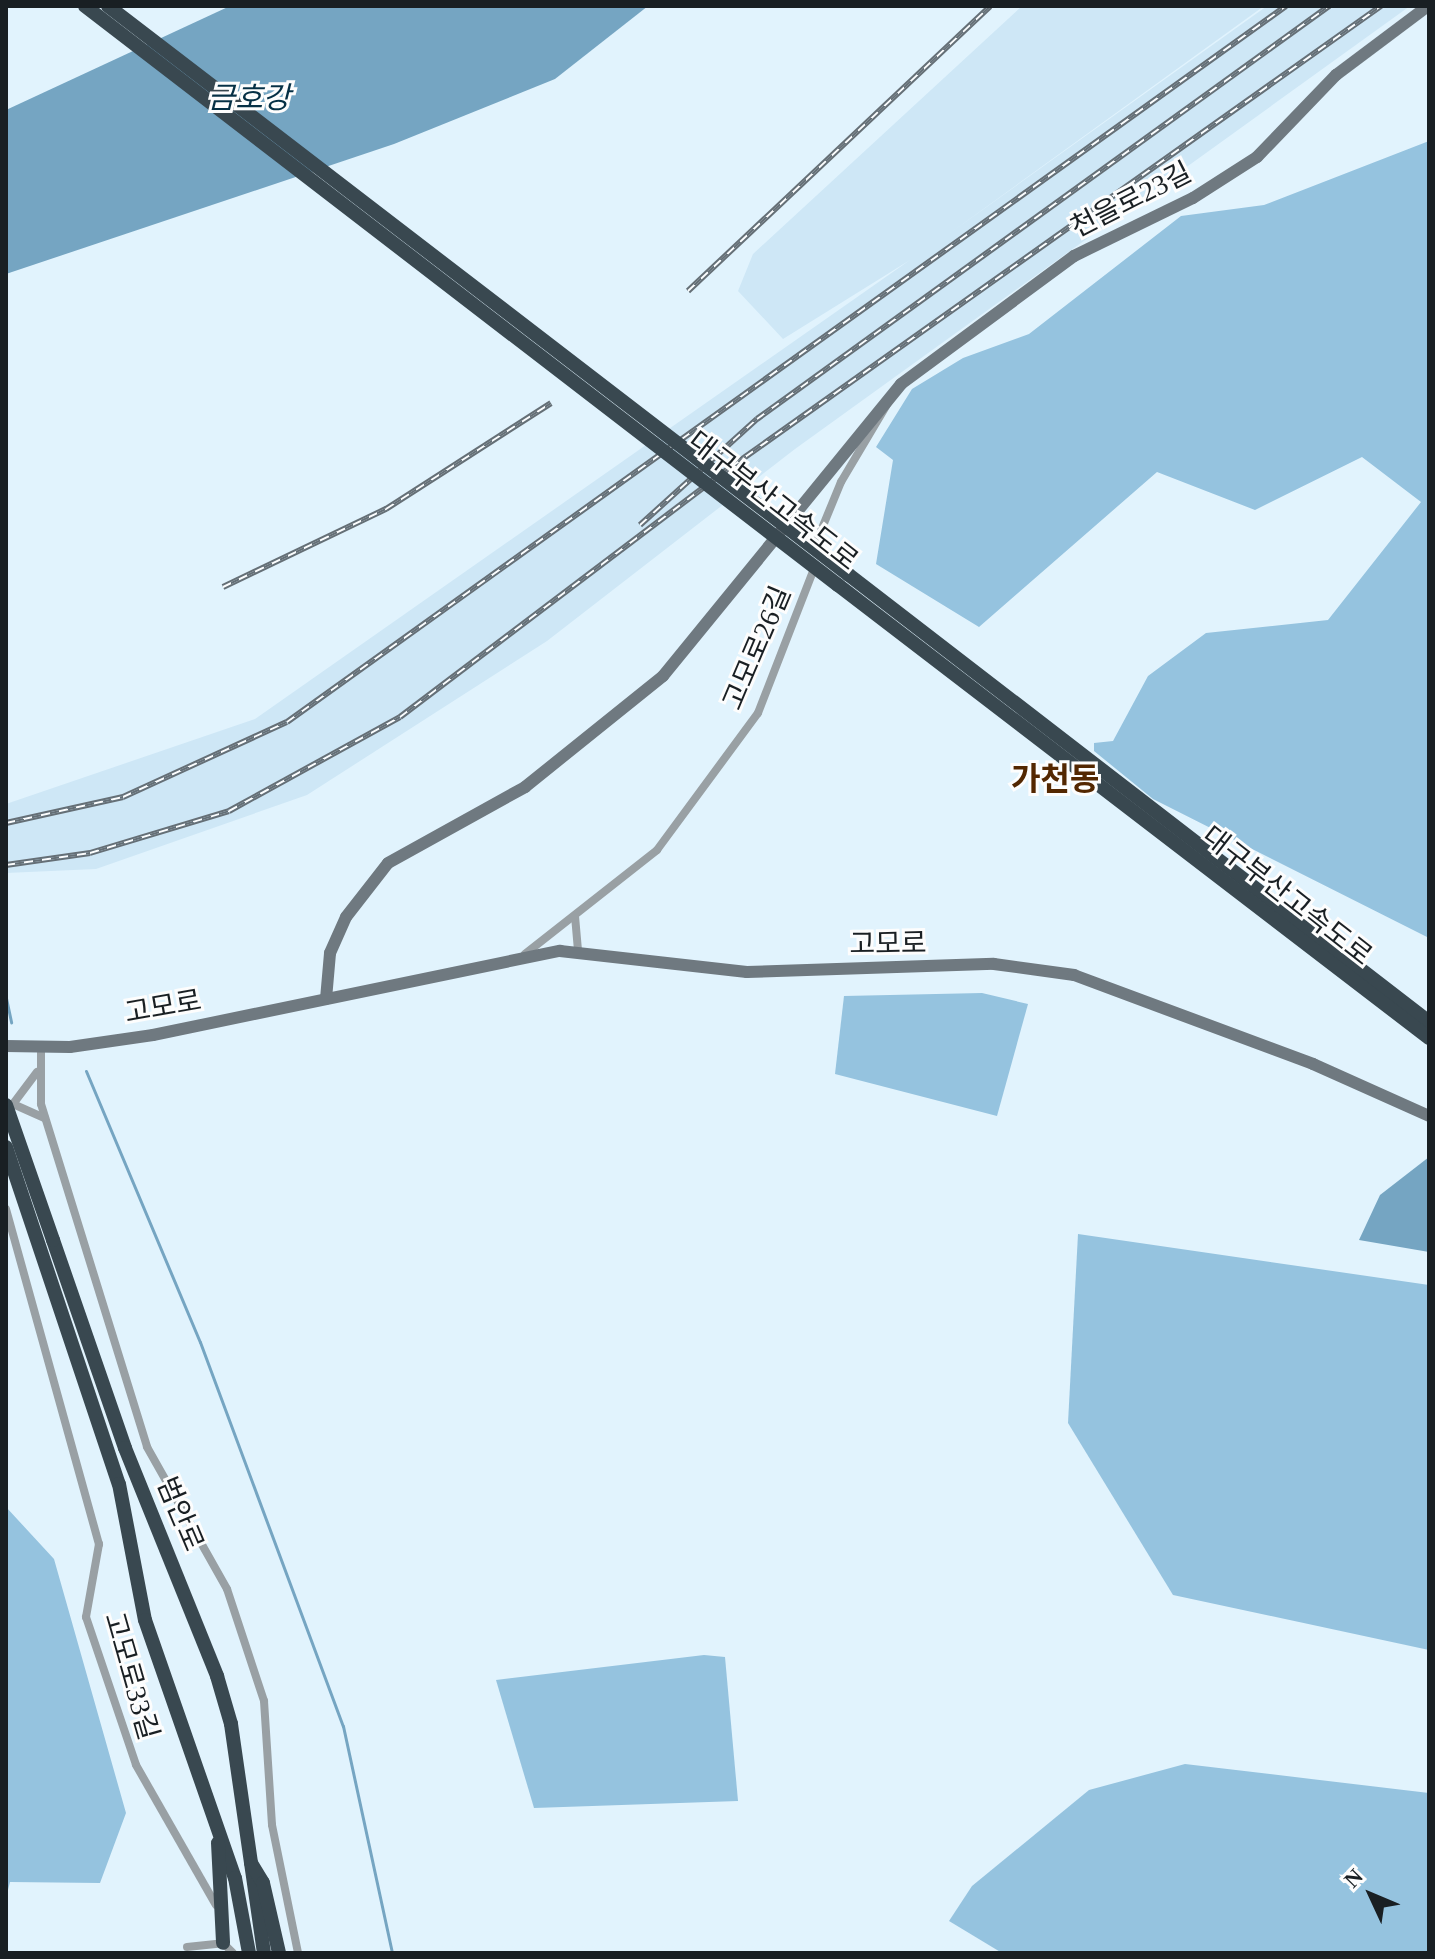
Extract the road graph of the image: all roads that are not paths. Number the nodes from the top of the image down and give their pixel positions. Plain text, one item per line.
1 (85, 6) edge
2 (108, 6) edge
3 (1428, 6) edge
4 (889, 398) junction
5 (843, 580) junction
6 (1098, 776) junction
7 (575, 916) junction
8 (578, 950) junction
9 (525, 954) junction
10 (326, 999) junction
11 (1429, 1022) edge
12 (1429, 1038) edge
13 (6, 1046) edge
14 (41, 1046) junction
15 (38, 1068) junction
16 (9, 1105) edge
17 (6, 1112) edge
18 (1429, 1116) edge
19 (45, 1119) junction
20 (6, 1147) edge
21 (6, 1209) edge
22 (217, 1823) junction
23 (250, 1861) junction
24 (187, 1947) dead end
25 (227, 1950) edge
26 (249, 1953) edge
27 (264, 1953) edge
28 (279, 1953) edge
29 (298, 1953) edge

1 - 5 highway, 대구부산고속도로, bridge
2 - 5 highway, 대구부산고속도로, bridge
3 - 4 street, 천을로23길
4 - 7 street, 고모로26길
4 - 10 street, 천을로23길
5 - 6 highway, 대구부산고속도로
6 - 11 highway, 대구부산고속도로
6 - 12 highway, 대구부산고속도로
7 - 8 street
7 - 9 street, 고모로26길
8 - 9 street, 고모로
8 - 18 street, 고모로
9 - 10 street, 고모로
10 - 14 street, 고모로
13 - 14 street, 고모로
14 - 15 street
15 - 16 street
15 - 19 street
16 - 17 street
16 - 19 street
16 - 23 highway, 범안로, bridge
19 - 29 street
20 - 22 highway, 범안로
21 - 25 street, 고모로33길
22 - 25 highway
22 - 26 highway, 범안로
23 - 27 highway, 범안로
23 - 28 highway
24 - 25 street

